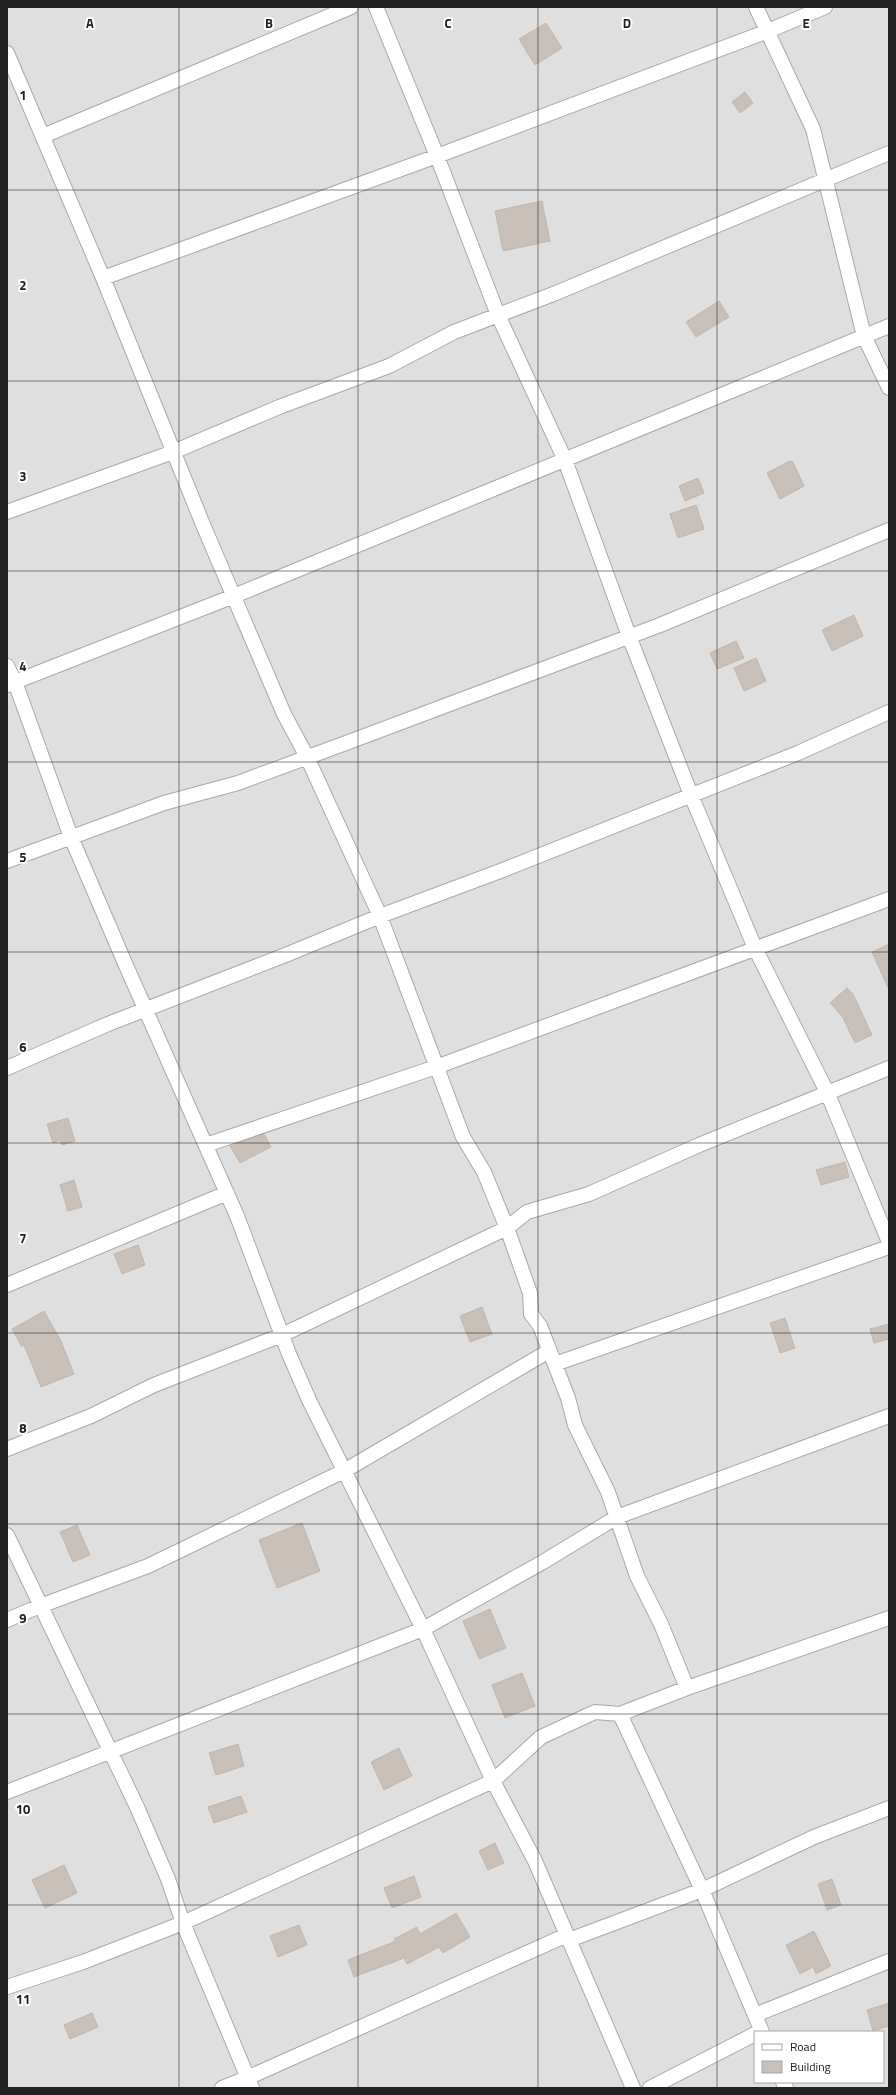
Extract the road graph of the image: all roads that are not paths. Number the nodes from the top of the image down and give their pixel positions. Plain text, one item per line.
1 (351, 7) edge
2 (376, 7) edge
3 (756, 7) edge
4 (825, 7) edge
5 (768, 31) junction
6 (7, 53) edge
7 (12, 82) edge
8 (43, 136) junction
9 (889, 153) edge
10 (437, 156) junction
11 (826, 179) junction
12 (103, 278) junction
13 (498, 315) junction
14 (889, 326) edge
15 (864, 336) junction
16 (889, 388) edge
17 (173, 452) junction
18 (565, 460) junction
19 (7, 512) edge
20 (889, 530) edge
21 (234, 596) junction
22 (628, 636) junction
23 (7, 666) edge
24 (11, 684) edge
25 (889, 712) edge
26 (307, 757) junction
27 (691, 795) junction
28 (71, 837) junction
29 (7, 861) edge
30 (889, 899) edge
31 (380, 916) junction
32 (756, 948) junction
33 (146, 1009) junction
34 (436, 1067) junction
35 (7, 1068) edge
36 (889, 1068) edge
37 (827, 1092) junction
38 (206, 1145) junction
39 (227, 1193) junction
40 (507, 1228) junction
41 (889, 1242) edge
42 (889, 1247) edge
43 (7, 1285) edge
44 (282, 1335) junction
45 (549, 1351) junction
46 (555, 1364) junction
47 (889, 1416) edge
48 (7, 1449) edge
49 (344, 1471) junction
50 (618, 1517) junction
51 (7, 1535) edge
52 (40, 1606) junction
53 (889, 1618) edge
54 (7, 1620) edge
55 (423, 1629) junction
56 (687, 1688) junction
57 (620, 1714) junction
58 (111, 1753) junction
59 (493, 1781) junction
60 (7, 1792) edge
61 (889, 1808) edge
62 (702, 1890) junction
63 (183, 1923) junction
64 (568, 1938) junction
65 (889, 1961) edge
66 (7, 1987) edge
67 (755, 2015) junction
68 (759, 2031) edge
69 (754, 2035) edge
70 (250, 2083) edge
71 (222, 2088) edge
72 (633, 2088) edge
73 (650, 2088) edge

1 - 8 street
2 - 10 street
3 - 5 street
4 - 5 street
5 - 10 street
5 - 11 street
6 - 7 street
7 - 8 street
8 - 12 street
9 - 11 street
10 - 12 street
10 - 13 street
11 - 13 street
11 - 15 street
12 - 17 street
13 - 17 street
13 - 18 street
14 - 15 street
15 - 16 street
15 - 18 street
17 - 19 street
17 - 21 street
18 - 21 street
18 - 22 street
20 - 22 street
21 - 24 street
21 - 26 street
22 - 26 street
22 - 27 street
23 - 24 street
24 - 28 street
25 - 27 street
26 - 28 street
26 - 31 street
27 - 31 street
27 - 32 street
28 - 29 street
28 - 33 street
30 - 32 street
31 - 33 street
31 - 34 street
32 - 34 street
32 - 37 street
33 - 35 street
33 - 38 street
34 - 38 street
34 - 40 street
36 - 37 street
37 - 40 street
37 - 41 street
38 - 39 street
39 - 43 street
39 - 44 street
40 - 44 street
40 - 45 street
42 - 46 street
44 - 48 street
44 - 49 street
45 - 46 street
45 - 49 street
46 - 50 street
47 - 50 street
49 - 52 street
49 - 55 street
50 - 55 street
50 - 56 street
51 - 52 street
52 - 54 street
52 - 58 street
53 - 56 street
55 - 58 street
55 - 59 street
56 - 57 street
57 - 59 street
57 - 62 street
58 - 60 street
58 - 63 street
59 - 63 street
59 - 64 street
61 - 62 street
62 - 64 street
62 - 67 street
63 - 66 street
63 - 70 street
64 - 70 street
64 - 72 street
65 - 67 street
67 - 68 street
69 - 73 street
70 - 71 street

